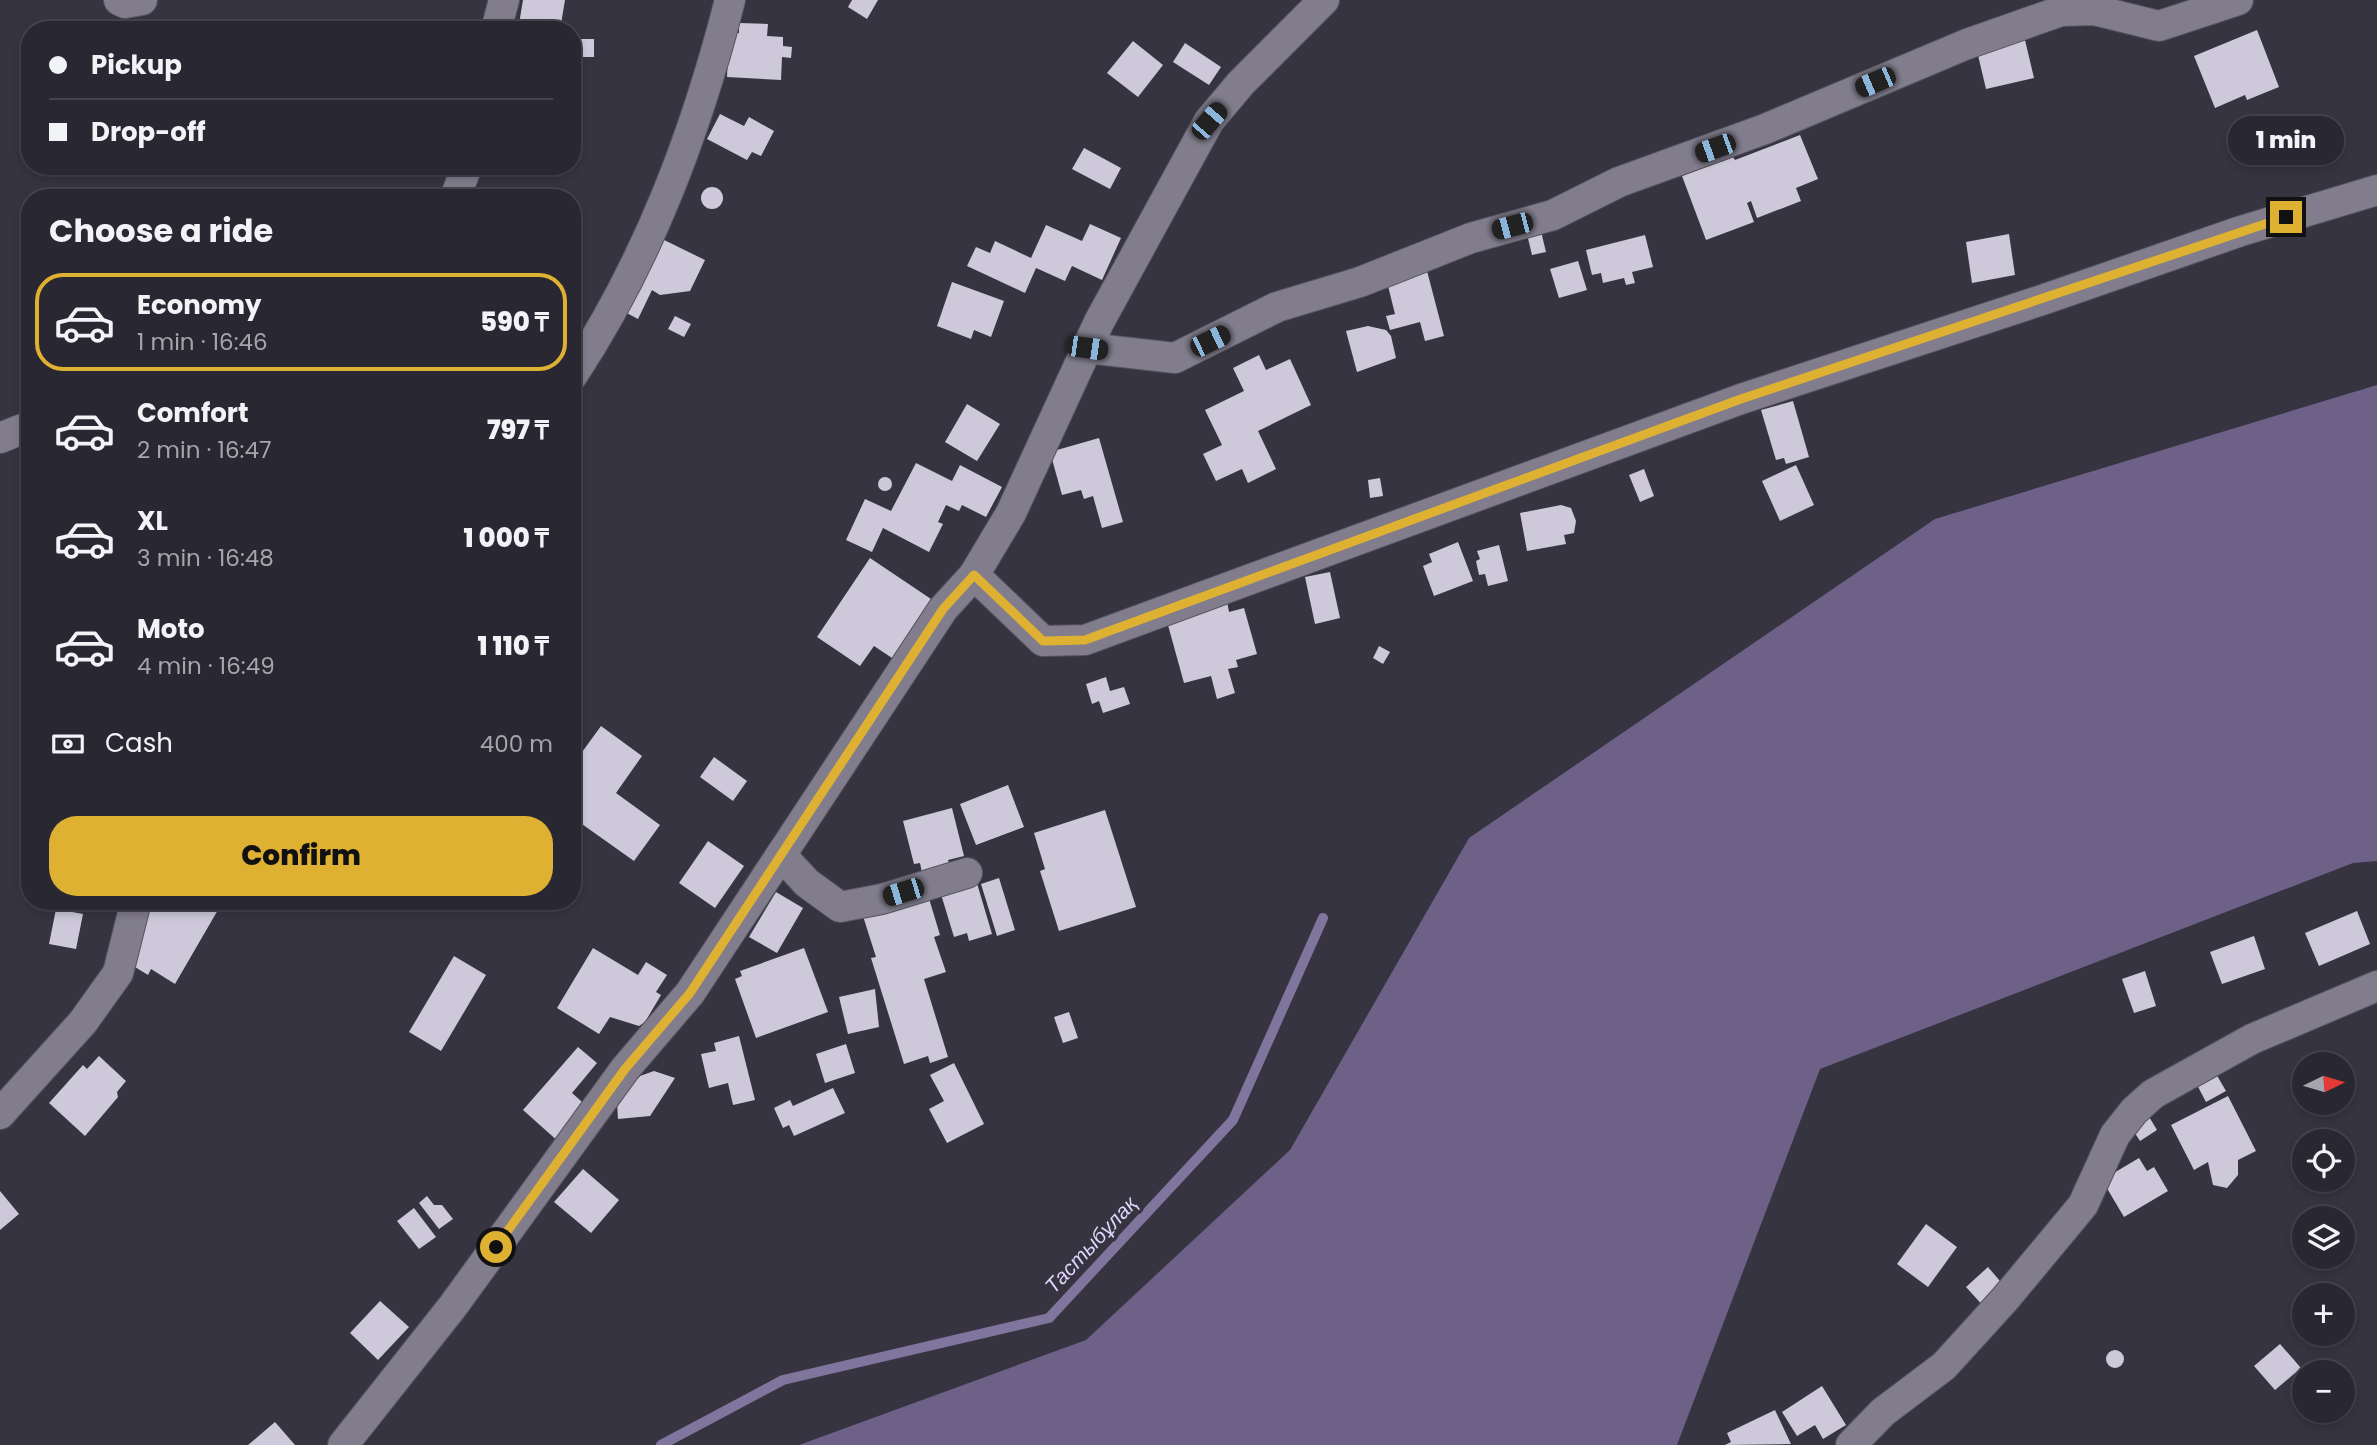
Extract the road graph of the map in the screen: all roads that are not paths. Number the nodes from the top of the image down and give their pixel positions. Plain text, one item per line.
1 (119, 0) edge
2 (142, 0) edge
3 (505, 0) edge
4 (730, 0) edge
5 (1324, 0) edge
6 (2238, 0) edge
7 (499, 21) edge
8 (2377, 190) edge
9 (1087, 348) junction
10 (581, 362) edge
11 (21, 430) edge
12 (0, 438) edge
13 (974, 575) junction
14 (782, 855) junction
15 (967, 873) dead end
16 (134, 910) edge
17 (2377, 986) edge
18 (0, 1115) edge
19 (343, 1445) edge
20 (1851, 1445) edge

1 - 2 street
3 - 7 street
4 - 10 street
5 - 9 street
6 - 9 street
8 - 13 street
9 - 13 street
11 - 12 street
13 - 14 street
14 - 15 street
14 - 19 street
16 - 18 street
17 - 20 street

